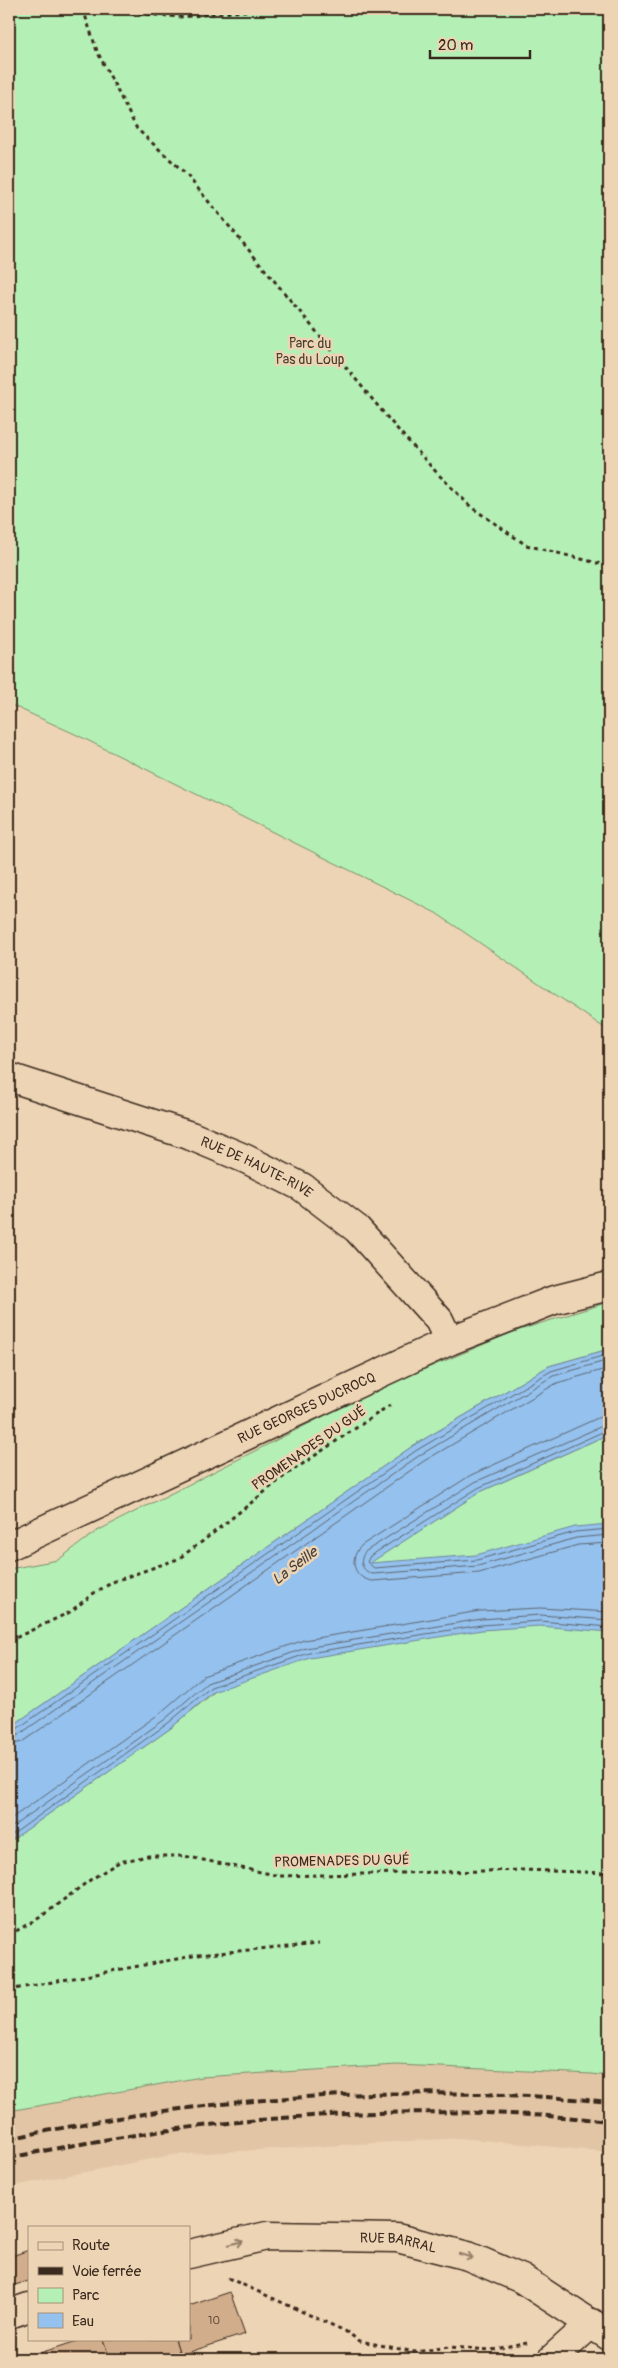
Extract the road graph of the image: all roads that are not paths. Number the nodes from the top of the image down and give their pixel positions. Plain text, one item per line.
1 (9, 1077) edge
2 (609, 1286) edge
3 (449, 1341) junction
4 (9, 1546) edge
5 (190, 2254) edge
6 (28, 2307) edge
7 (9, 2314) edge
8 (601, 2330) edge
9 (559, 2354) edge

1 - 3 street, RUE DE HAUTE-RIVE
2 - 3 street, RUE GEORGES DUCROCQ
3 - 4 street, RUE GEORGES DUCROCQ
5 -> 8 street, RUE BARRAL
6 - 7 street
8 - 9 street

